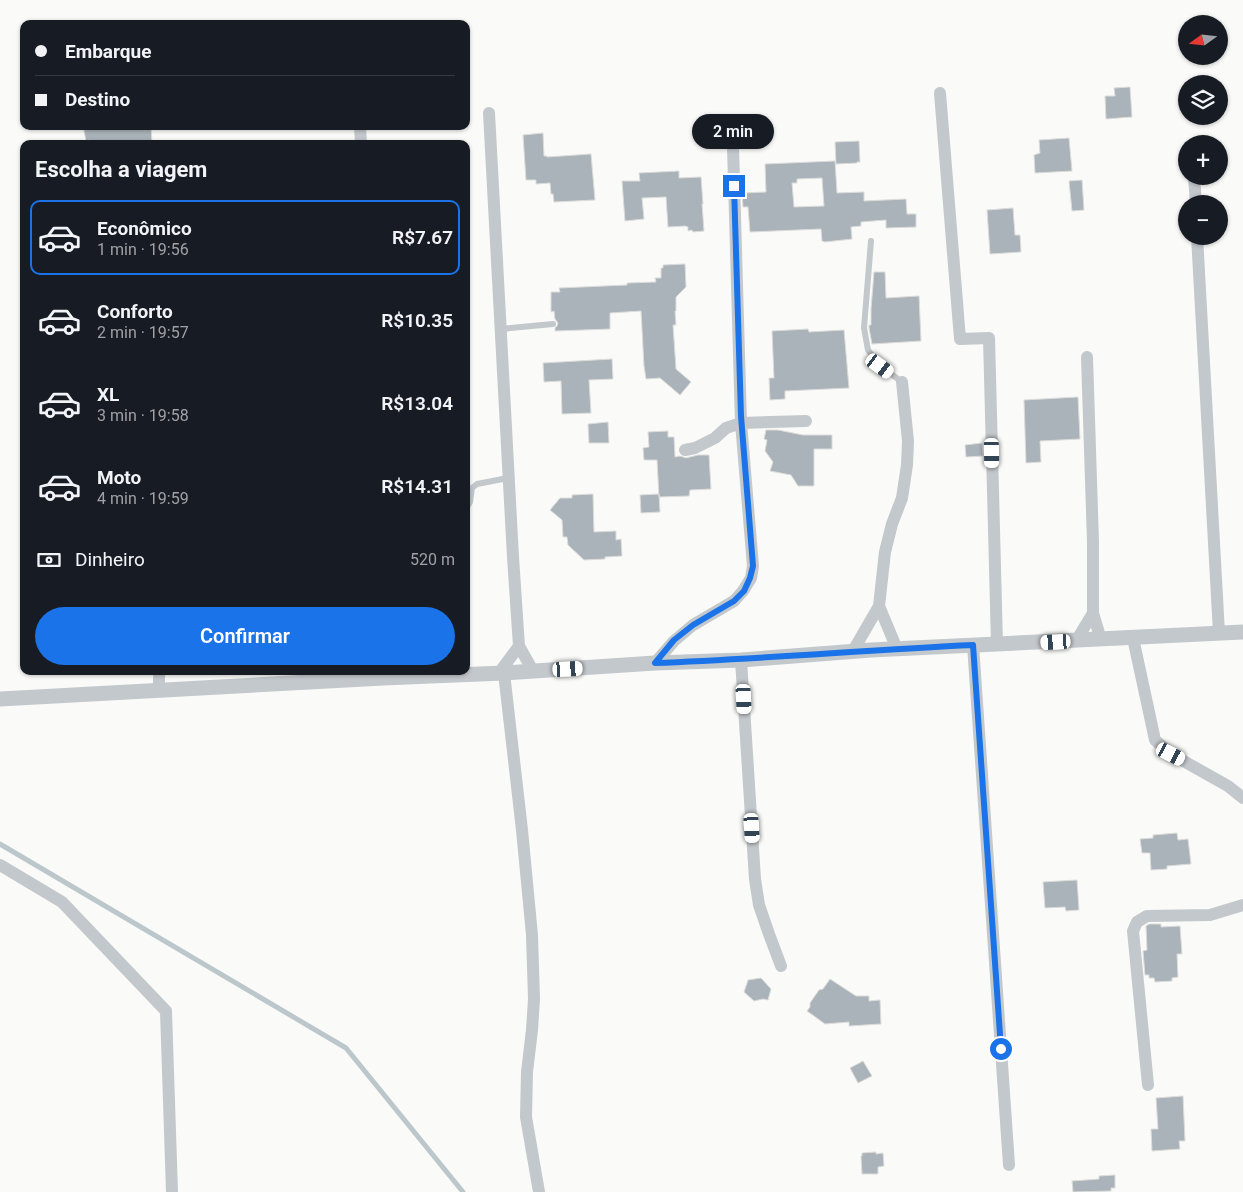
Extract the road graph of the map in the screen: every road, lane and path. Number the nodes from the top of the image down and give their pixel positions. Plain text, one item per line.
1 (940, 93) dead end
2 (489, 113) dead end
3 (733, 147) dead end
4 (872, 241) dead end
5 (1197, 245) edge
6 (553, 324) dead end
7 (501, 329) junction
8 (1087, 357) dead end
9 (902, 382) joint
10 (806, 421) dead end
11 (741, 423) junction
12 (685, 450) dead end
13 (508, 478) junction
14 (470, 502) edge
15 (879, 606) junction
16 (1093, 613) junction
17 (1243, 632) edge
18 (1219, 633) junction
19 (1133, 638) junction
20 (1101, 640) junction
21 (1076, 641) junction
22 (996, 644) junction
23 (973, 645) junction
24 (519, 646) junction
25 (897, 649) junction
26 (853, 651) junction
27 (742, 660) junction
28 (655, 663) junction
29 (533, 671) junction
30 (470, 673) edge
31 (501, 673) junction
32 (159, 675) edge
33 (369, 675) edge
34 (160, 690) junction
35 (0, 699) edge
36 (1243, 798) edge
37 (0, 864) edge
38 (1243, 905) edge
39 (781, 966) dead end
40 (1148, 1085) dead end
41 (1010, 1165) dead end
42 (172, 1192) edge
43 (539, 1192) edge

1 - 22 street
2 - 7 street
3 - 11 street
4 - 9 lane
5 - 18 street
6 - 7 lane
7 - 13 street
8 - 16 street
9 - 15 street
10 - 11 street
11 - 12 street
11 - 28 street
13 - 14 lane
13 - 24 street
15 - 25 street
15 - 26 street
16 - 20 street
16 - 21 street
17 - 18 street
18 - 19 street
19 - 20 street
19 - 36 street
20 - 21 street
21 - 22 street
22 - 23 street
23 - 25 street
23 - 41 street
24 - 29 street
24 - 31 street
25 - 26 street
26 - 27 street
27 - 28 street
27 - 39 street
28 - 29 street
29 - 31 street
30 - 31 street
31 - 43 street
32 - 34 street
33 - 34 street
34 - 35 street
37 - 42 street
38 - 40 street

